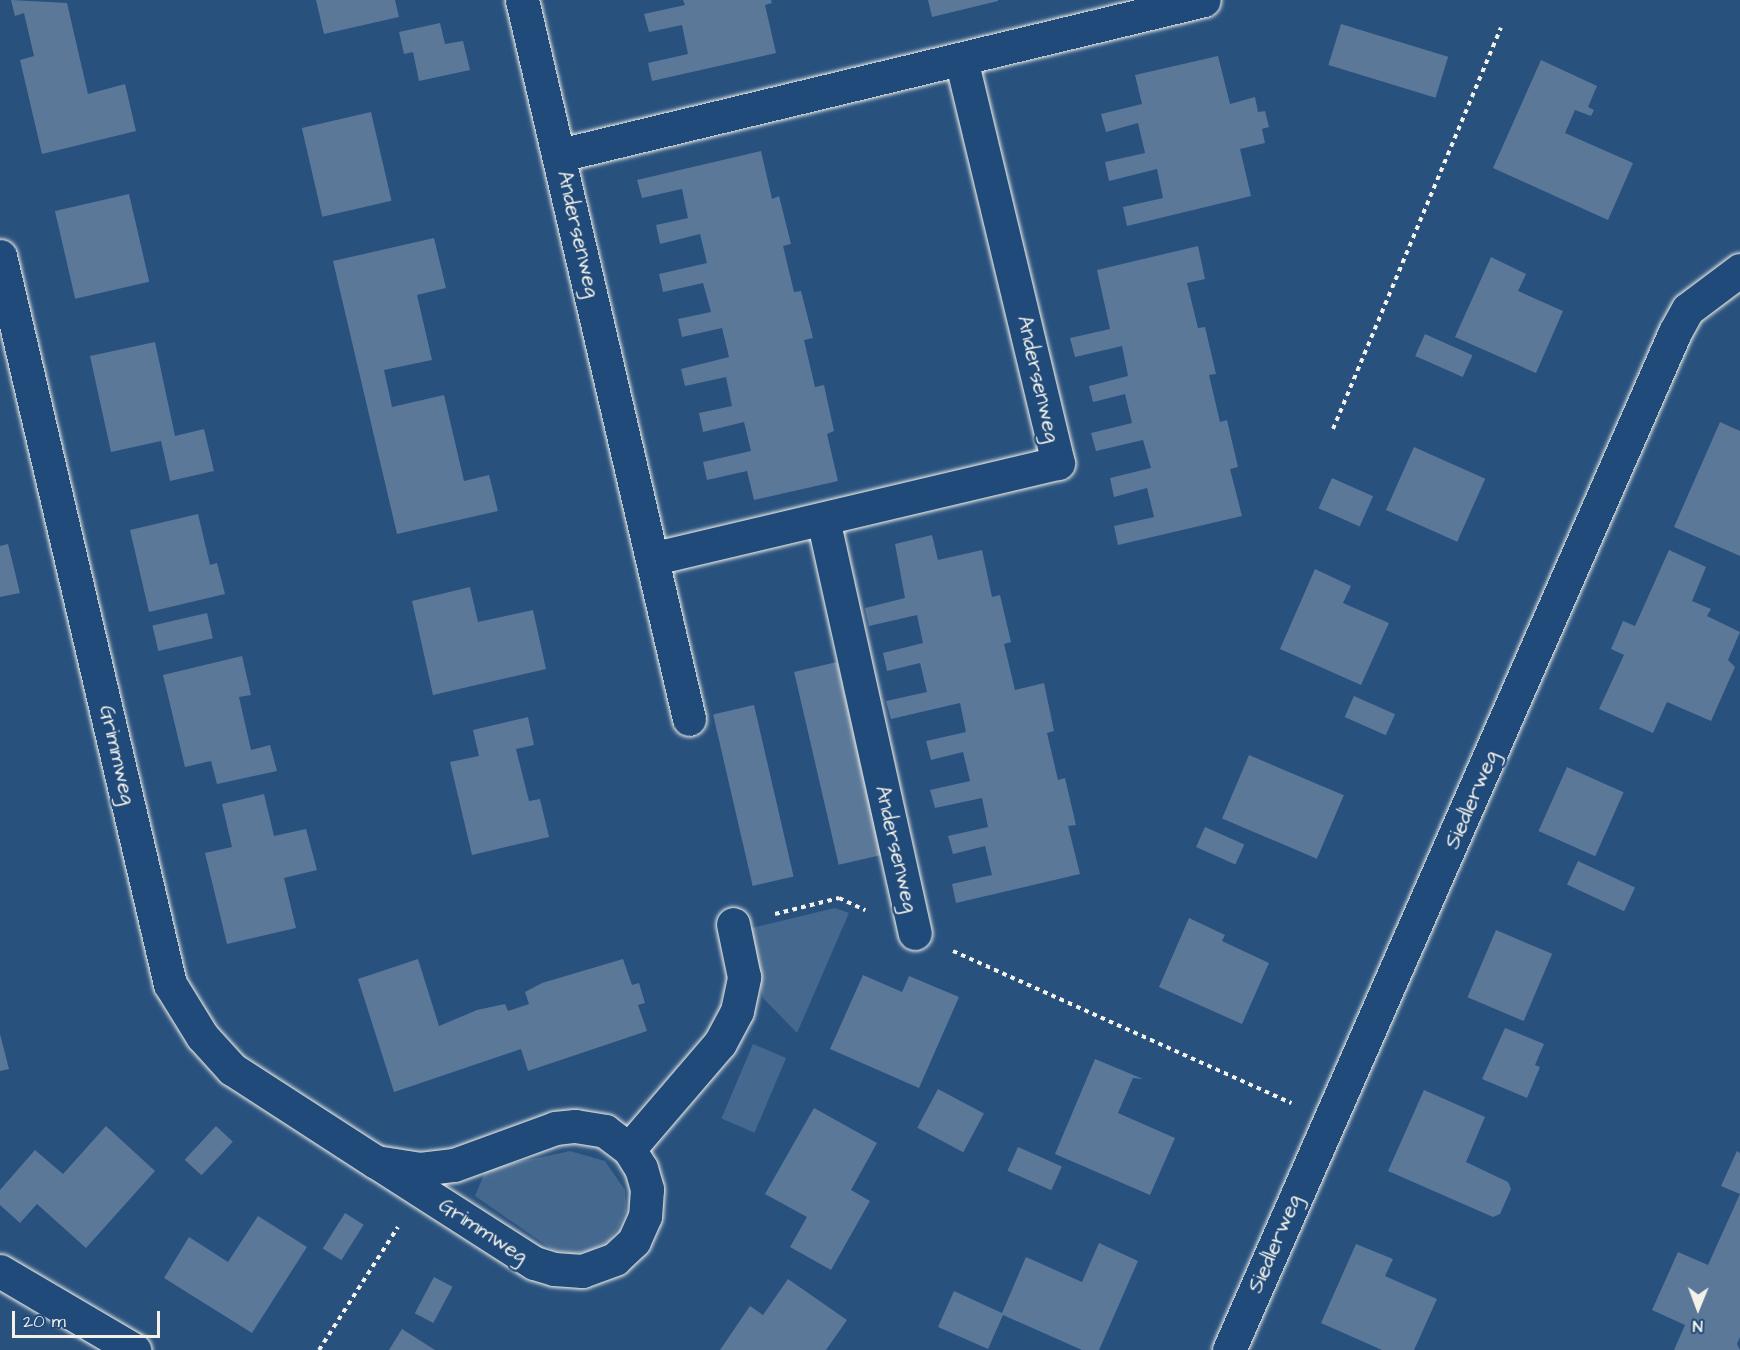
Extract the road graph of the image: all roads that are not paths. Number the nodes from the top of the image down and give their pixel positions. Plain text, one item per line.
1 (522, 0) edge
2 (1204, 0) edge
3 (961, 60) junction
4 (560, 155) junction
5 (0, 256) edge
6 (1740, 270) edge
7 (823, 519) junction
8 (655, 558) junction
9 (689, 719) dead end
10 (733, 924) road end
11 (915, 933) road end
12 (629, 1149) junction
13 (376, 1162) junction
14 (0, 1271) edge
15 (134, 1350) edge
16 (1229, 1350) edge

1 - 4 street, Andersenweg
2 - 3 street, Andersenweg
3 - 4 street, Andersenweg
3 - 7 street, Andersenweg
4 - 8 street, Andersenweg
5 - 13 street, Grimmweg
6 - 16 street, Siedlerweg
7 - 8 street, Andersenweg
7 - 11 street, Andersenweg
8 - 9 street, Andersenweg
10 - 12 street
12 - 13 street, Grimmweg
12 - 13 street, Grimmweg
14 - 15 street

